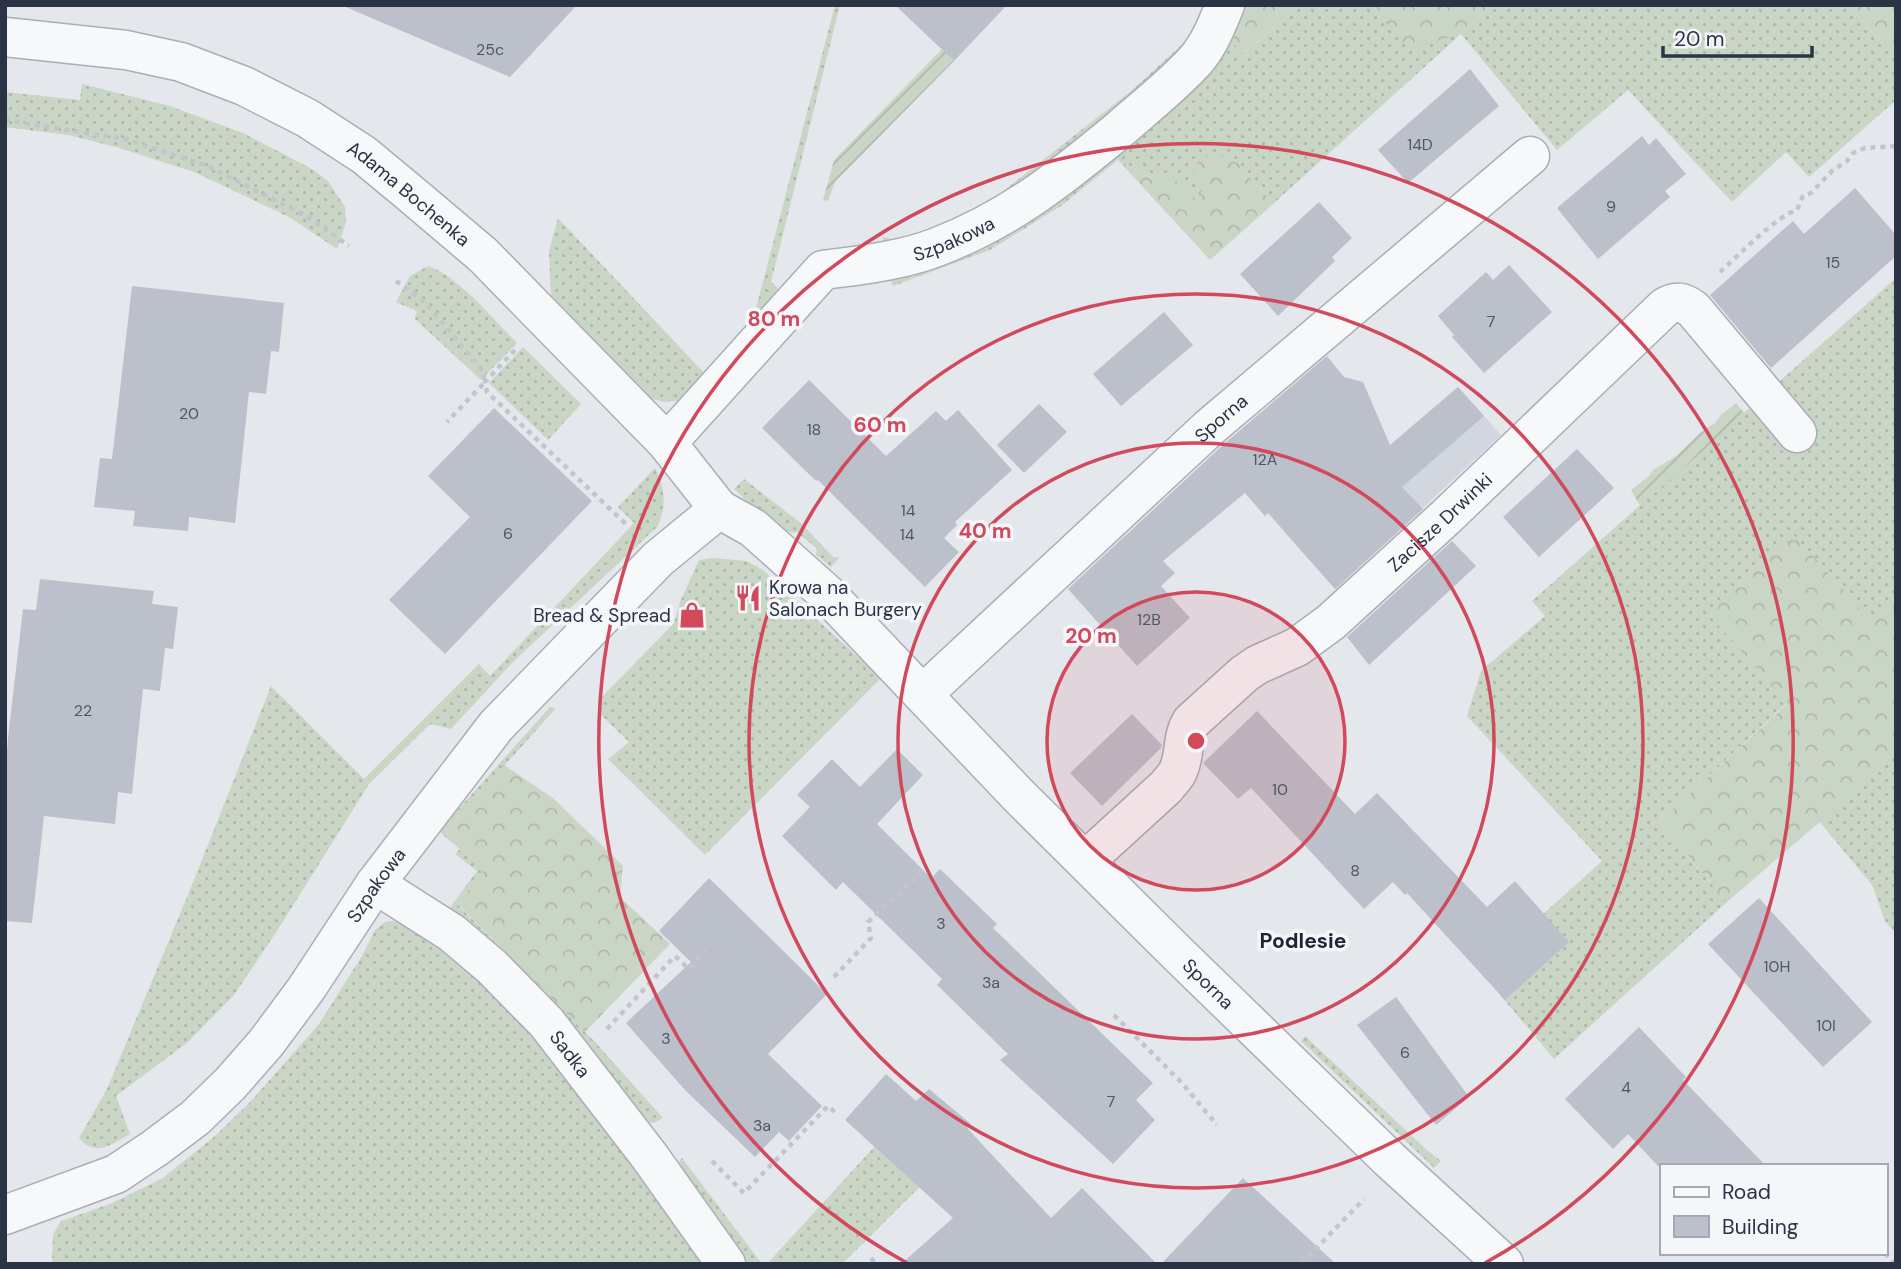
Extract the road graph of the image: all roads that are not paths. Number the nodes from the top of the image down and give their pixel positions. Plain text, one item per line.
1 (1225, 5) edge
2 (5, 37) edge
3 (1530, 156) dead end
4 (1797, 432) dead end
5 (667, 443) junction
6 (719, 509) junction
7 (923, 694) junction
8 (1085, 861) junction
9 (375, 884) junction
10 (5, 1216) edge
11 (726, 1264) edge
12 (1504, 1264) edge

1 - 5 street, Szpakowa
2 - 5 street, Adama Bochenka
3 - 7 street, Sporna
4 - 8 street, Zacisze Drwinki
5 - 6 street, Adama Bochenka
6 - 7 street, Sporna
6 - 9 street, Szpakowa
7 - 8 street, Sporna
8 - 12 street, Sporna
9 - 10 street, Szpakowa
9 - 11 street, Sadka

